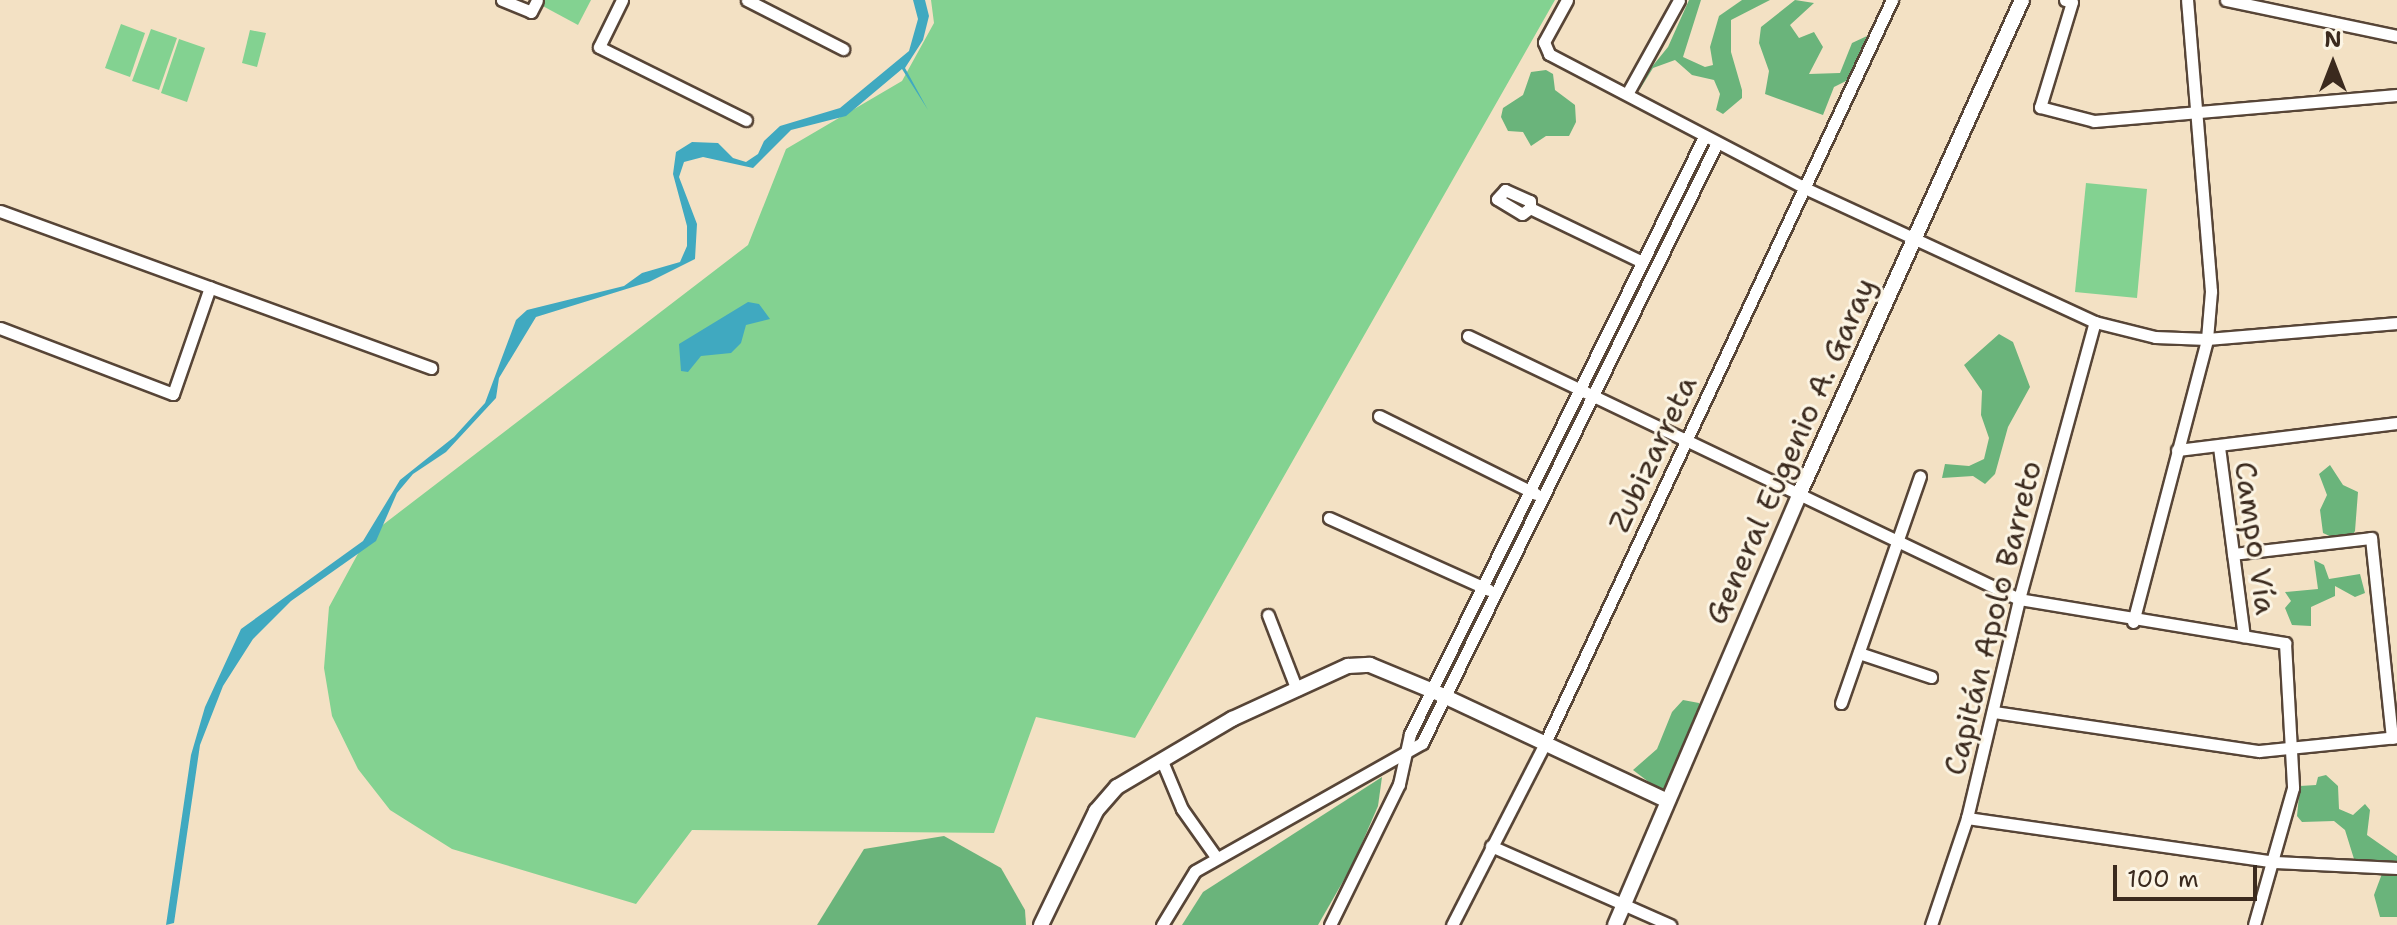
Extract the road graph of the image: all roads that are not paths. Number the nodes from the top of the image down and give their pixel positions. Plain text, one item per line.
1 (502, 0) edge
2 (537, 0) edge
3 (622, 0) edge
4 (747, 0) edge
5 (1567, 0) edge
6 (1679, 0) edge
7 (1892, 0) edge
8 (2022, 0) edge
9 (2065, 0) edge
10 (2187, 0) edge
11 (2226, 0) edge
12 (2397, 36) edge
13 (843, 49) dead end
14 (1627, 94) junction
15 (2397, 95) edge
16 (2196, 114) junction
17 (746, 120) dead end
18 (1704, 137) junction
19 (1717, 143) junction
20 (1807, 189) junction
21 (1530, 208) dead end
22 (0, 211) edge
23 (1914, 239) junction
24 (1642, 262) junction
25 (210, 287) junction
26 (2095, 322) junction
27 (2397, 323) edge
28 (0, 328) edge
29 (1468, 336) dead end
30 (2207, 339) junction
31 (431, 368) dead end
32 (1580, 391) junction
33 (1595, 398) junction
34 (1379, 416) dead end
35 (2397, 423) edge
36 (1685, 440) junction
37 (2219, 447) junction
38 (2177, 450) junction
39 (1920, 476) dead end
40 (1530, 492) junction
41 (1798, 497) junction
42 (1545, 499) junction
43 (1329, 518) dead end
44 (1897, 544) junction
45 (2233, 554) junction
46 (1484, 587) junction
47 (1498, 595) junction
48 (2019, 599) junction
49 (1268, 615) dead end
50 (2133, 622) junction
51 (2244, 636) junction
52 (1859, 653) junction
53 (1931, 677) dead end
54 (1297, 690) junction
55 (1433, 691) junction
56 (1448, 697) junction
57 (1841, 703) dead end
58 (1994, 712) junction
59 (2394, 738) edge
60 (1545, 743) junction
61 (2292, 751) junction
62 (1406, 755) junction
63 (1162, 761) junction
64 (1666, 800) junction
65 (1967, 818) junction
66 (1491, 846) junction
67 (1216, 857) junction
68 (2275, 862) junction
69 (2397, 868) edge
70 (1623, 907) junction
71 (1041, 925) edge
72 (1162, 925) edge
73 (1330, 925) edge
74 (1452, 925) edge
75 (1615, 925) edge
76 (1670, 925) edge
77 (1931, 925) edge
78 (2254, 925) edge

1 - 2 street
3 - 17 street
4 - 13 street
5 - 14 street
6 - 14 street
7 - 20 street, Zubizarreta
8 - 23 street, General Eugenio A. Garay
9 - 16 street
10 - 16 street
11 - 12 street
14 - 18 street
15 - 16 street
16 - 30 street
18 - 19 street
18 - 24 street
19 - 20 street
19 - 33 street
20 - 23 street
20 - 36 street, Zubizarreta
21 - 24 street
22 - 25 street
23 - 26 street
23 - 41 street, General Eugenio A. Garay
24 - 32 street
25 - 28 street
25 - 31 street
26 - 30 street
26 - 48 street, Capitán Apolo Barreto
27 - 30 street
29 - 32 street
30 - 38 street
32 - 33 street
32 - 40 street
33 - 36 street
33 - 42 street
34 - 40 street
35 - 37 street
36 - 41 street
36 - 60 street, Zubizarreta
37 - 38 street
37 - 45 street, Campo Vía
38 - 50 street
39 - 44 street
40 - 42 street
40 - 46 street
41 - 44 street
41 - 64 street, General Eugenio A. Garay
42 - 47 street
43 - 46 street
44 - 48 street
44 - 52 street
45 - 51 street, Campo Vía
45 - 59 street
46 - 47 street
46 - 55 street
47 - 56 street
48 - 50 street
48 - 58 street, Capitán Apolo Barreto
49 - 54 street
50 - 51 street
51 - 61 street
52 - 53 street
52 - 57 street
54 - 55 street
54 - 63 street
55 - 56 street
55 - 62 street
56 - 60 street
56 - 62 street
58 - 61 street
58 - 65 street, Capitán Apolo Barreto
59 - 61 street
60 - 64 street
60 - 66 street, Zubizarreta
61 - 68 street
62 - 67 street
62 - 73 street
63 - 67 street
63 - 71 street
64 - 70 street, General Eugenio A. Garay
65 - 68 street
65 - 77 street, Capitán Apolo Barreto
66 - 70 street
66 - 74 street, Zubizarreta
67 - 72 street
68 - 69 street
68 - 78 street
70 - 75 street, General Eugenio A. Garay
70 - 76 street

